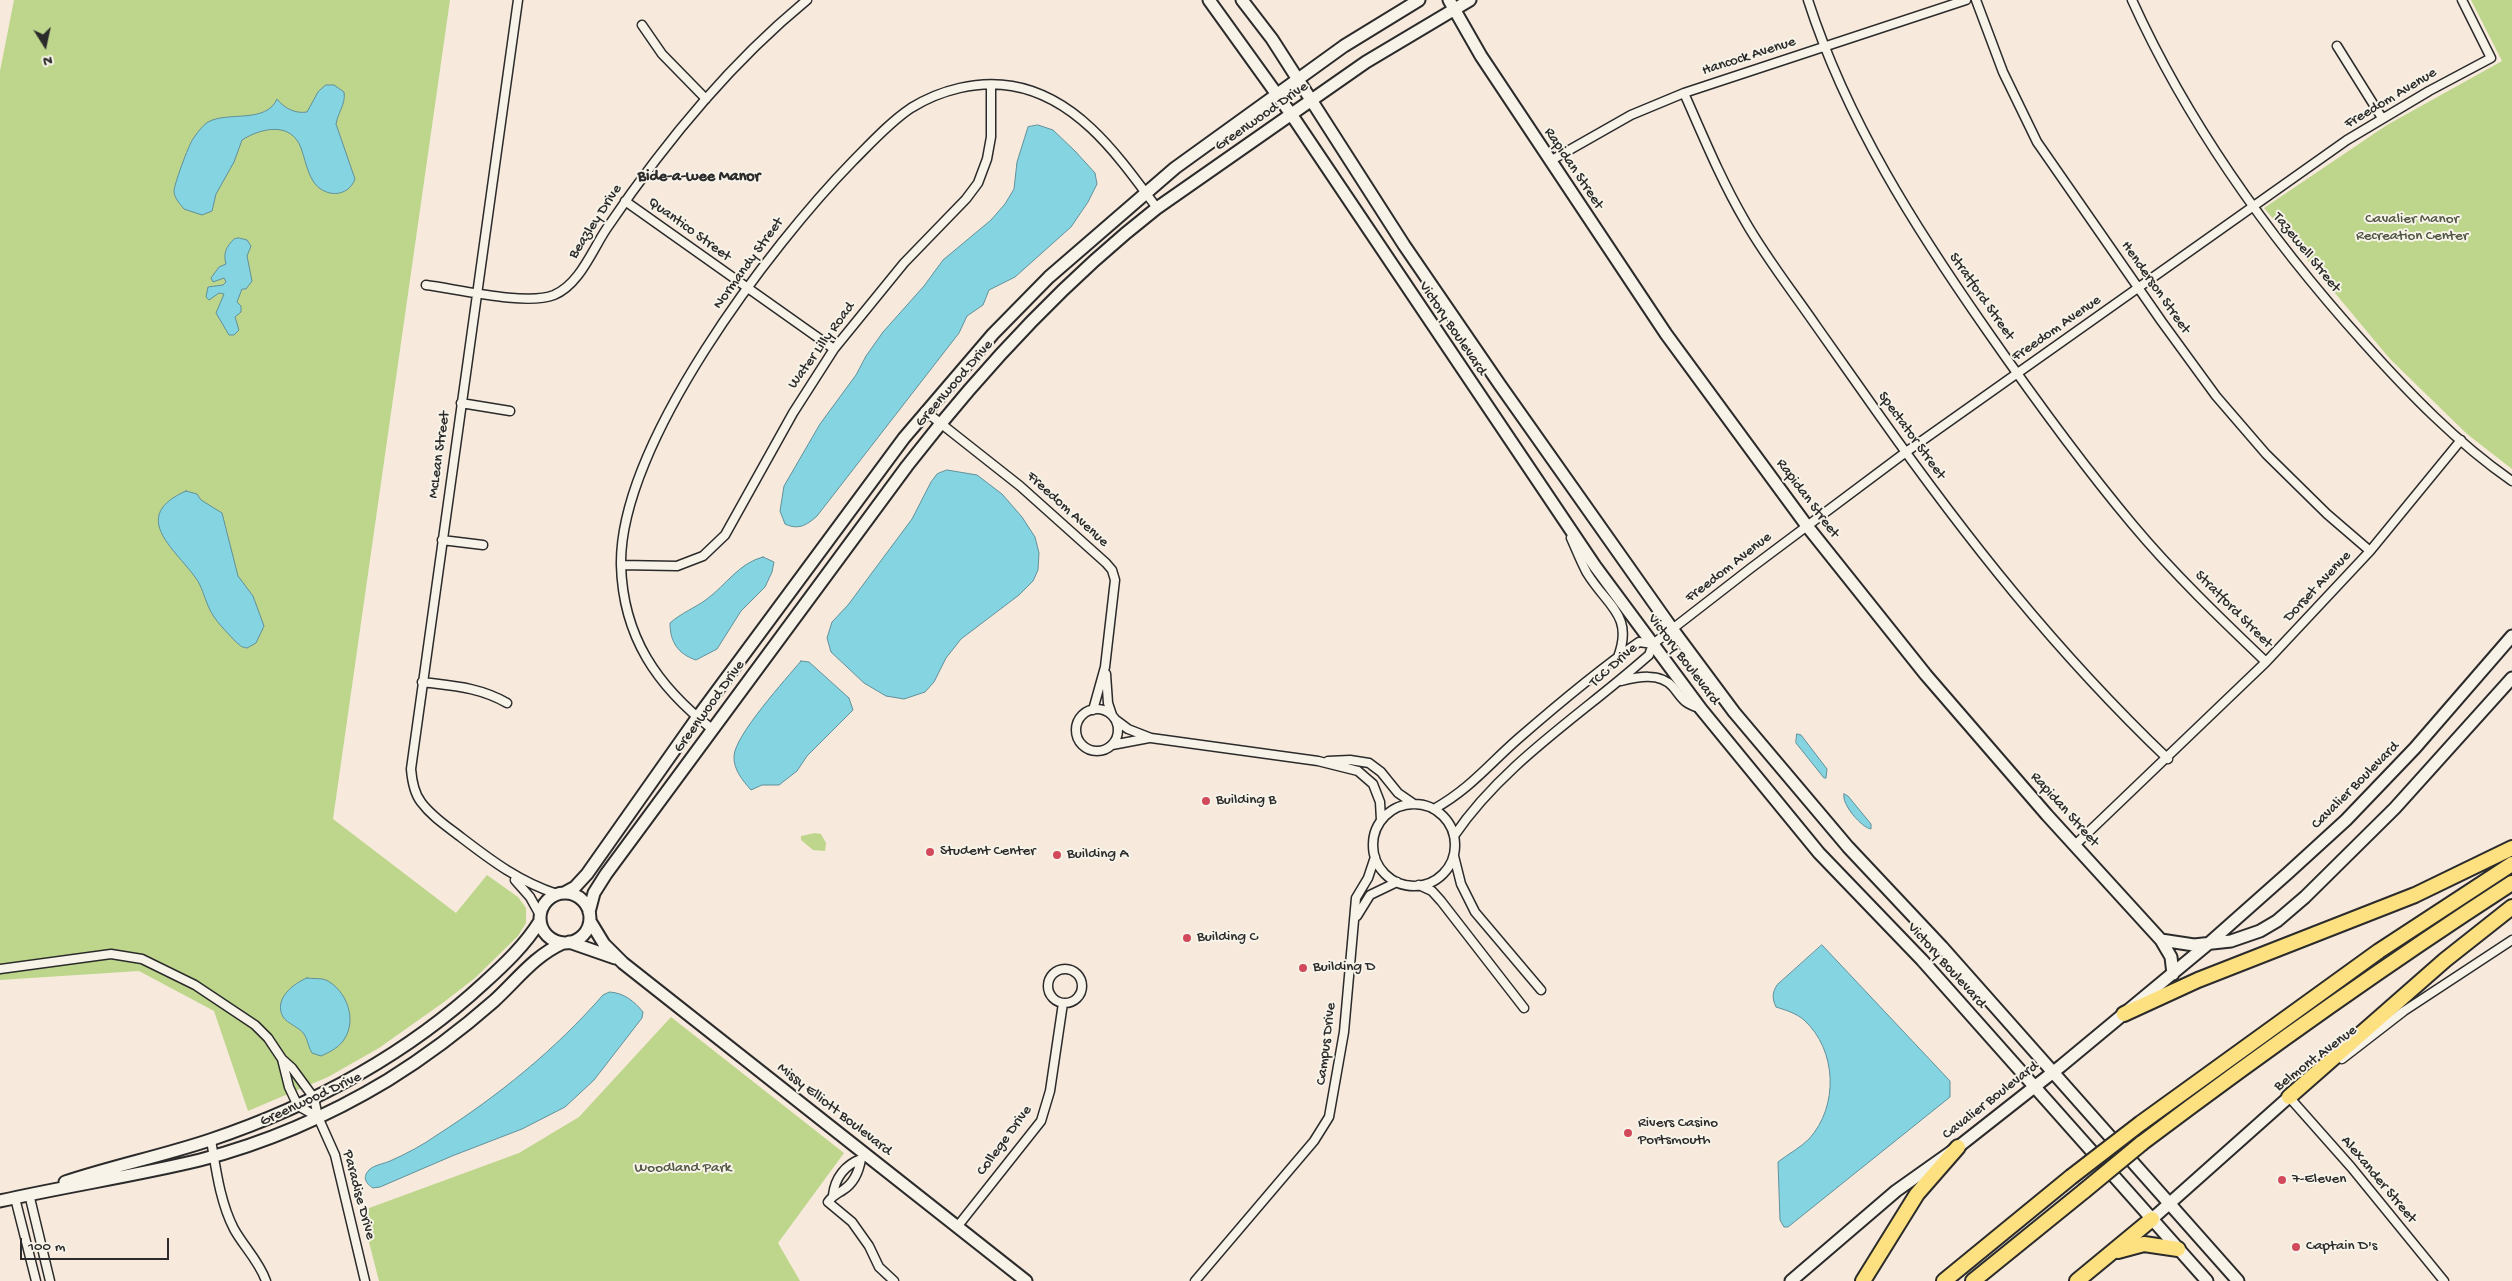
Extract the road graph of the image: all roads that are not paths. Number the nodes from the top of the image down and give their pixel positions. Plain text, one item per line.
1 (518, 0) edge
2 (807, 0) edge
3 (1209, 0) edge
4 (1242, 0) edge
5 (1418, 0) edge
6 (1470, 0) edge
7 (1808, 0) edge
8 (1966, 0) edge
9 (1976, 0) edge
10 (2132, 0) edge
11 (2462, 0) edge
12 (1451, 4) edge
13 (642, 25) dead end
14 (1825, 46) junction
15 (2337, 46) dead end
16 (1297, 79) junction
17 (991, 85) junction
18 (1684, 93) junction
19 (1277, 94) junction
20 (706, 99) junction
21 (1311, 100) junction
22 (1291, 114) junction
23 (2382, 118) junction
24 (1550, 161) junction
25 (1145, 192) junction
26 (625, 201) junction
27 (2252, 207) junction
28 (1157, 208) junction
29 (426, 285) dead end
30 (747, 289) junction
31 (2138, 289) junction
32 (477, 292) junction
33 (834, 350) junction
34 (2017, 374) junction
35 (461, 403) junction
36 (510, 411) dead end
37 (925, 412) junction
38 (940, 423) junction
39 (2461, 440) junction
40 (1906, 452) junction
41 (2512, 481) edge
42 (1563, 520) junction
43 (1807, 526) junction
44 (442, 540) junction
45 (483, 545) dead end
46 (2370, 550) junction
47 (621, 565) junction
48 (1673, 630) junction
49 (2512, 636) edge
50 (1653, 644) junction
51 (1618, 658) junction
52 (2266, 662) junction
53 (1105, 667) junction
54 (2512, 678) edge
55 (1619, 681) junction
56 (422, 682) junction
57 (507, 703) dead end
58 (1701, 709) junction
59 (1093, 710) junction
60 (697, 718) junction
61 (1114, 718) junction
62 (712, 729) junction
63 (1151, 738) junction
64 (1112, 745) junction
65 (2168, 759) junction
66 (1318, 761) junction
67 (1414, 804) junction
68 (1434, 809) junction
69 (1381, 820) junction
70 (1454, 836) junction
71 (2075, 845) junction
72 (2512, 848) edge
73 (1454, 855) junction
74 (1375, 857) junction
75 (2512, 864) edge
76 (507, 872) junction
77 (1397, 882) junction
78 (2512, 884) edge
79 (1419, 885) junction
80 (560, 894) junction
81 (2512, 907) edge
82 (589, 916) junction
83 (540, 918) junction
84 (1356, 918) junction
85 (2161, 940) junction
86 (2512, 940) edge
87 (566, 943) junction
88 (2208, 944) junction
89 (623, 963) junction
90 (0, 969) edge
91 (2173, 974) junction
92 (1541, 990) dead end
93 (1063, 1003) junction
94 (1524, 1008) dead end
95 (2124, 1014) junction
96 (282, 1058) junction
97 (2054, 1072) junction
98 (2035, 1087) junction
99 (2289, 1097) junction
100 (314, 1098) junction
101 (298, 1106) junction
102 (318, 1117) junction
103 (211, 1140) junction
104 (1958, 1146) junction
105 (214, 1156) junction
106 (863, 1156) junction
107 (29, 1194) junction
108 (15, 1198) junction
109 (830, 1199) junction
110 (0, 1201) edge
111 (2170, 1204) junction
112 (2152, 1219) junction
113 (957, 1227) junction
114 (2178, 1249) junction
115 (2112, 1252) junction
116 (1018, 1279) edge
117 (36, 1281) edge
118 (50, 1281) edge
119 (266, 1281) edge
120 (366, 1281) edge
121 (894, 1281) edge
122 (1195, 1281) edge
123 (1791, 1281) edge
124 (1863, 1281) edge
125 (1944, 1281) edge
126 (1973, 1281) edge
127 (2077, 1281) edge
128 (2207, 1281) edge
129 (2238, 1281) edge
130 (2444, 1281) edge

1 - 32 street, McLean Street
2 - 20 street, Beazley Drive
3 - 19 street, Victory Boulevard
4 - 16 street, Victory Boulevard
5 - 16 street, Greenwood Drive
6 - 12 street, Greenwood Drive
7 - 14 street, Stratford Street
8 - 14 street, Hancock Avenue
9 - 31 street, Henderson Street
10 - 27 street, Tazewell Street
11 - 23 street, Freedom Avenue
12 - 21 street, Greenwood Drive
12 - 24 street, Rapidan Street
13 - 20 street
14 - 18 street, Hancock Avenue
14 - 34 street, Stratford Street
15 - 23 street
16 - 19 street, Greenwood Drive
16 - 21 street, Victory Boulevard
17 - 25 street, Normandy Street
17 - 30 street, Normandy Street
17 - 33 street, Water Lilly Road
18 - 24 street, Hancock Avenue
18 - 40 street, Spectator Street
19 - 22 street, Victory Boulevard
19 - 25 street, Greenwood Drive
20 - 26 street, Beazley Drive
21 - 22 street, Greenwood Drive
21 - 48 street, Victory Boulevard
22 - 28 street, Greenwood Drive
22 - 42 street, Victory Boulevard
23 - 27 street, Freedom Avenue
24 - 43 street, Rapidan Street
25 - 28 street, Normandy Street
25 - 37 street, Greenwood Drive
26 - 30 street, Quantico Street
26 - 32 street, Beazley Drive
27 - 31 street, Freedom Avenue
27 - 39 street, Tazewell Street
28 - 38 street, Greenwood Drive
29 - 32 street, Beazley Drive
30 - 33 street, Quantico Street
30 - 47 street, Normandy Street
31 - 34 street, Freedom Avenue
31 - 46 street, Henderson Street
32 - 35 street, McLean Street
33 - 47 street, Water Lilly Road
34 - 40 street, Freedom Avenue
34 - 52 street, Stratford Street
35 - 36 street
35 - 44 street, McLean Street
37 - 38 street, Freedom Avenue
37 - 60 street, Greenwood Drive
38 - 53 street, Freedom Avenue
38 - 62 street, Greenwood Drive
39 - 41 street, Tazewell Street
39 - 46 street, Dorset Avenue
40 - 43 street, Freedom Avenue
40 - 65 street, Spectator Street
42 - 50 street, Victory Boulevard
42 - 51 street
43 - 48 street, Freedom Avenue
43 - 71 street, Rapidan Street
44 - 45 street
44 - 56 street, McLean Street
46 - 52 street, Dorset Avenue
47 - 60 street, Normandy Street
48 - 50 street, Freedom Avenue
48 - 97 street, Victory Boulevard
49 - 88 street, Cavalier Boulevard
50 - 51 street, TCC Drive
50 - 55 street, TCC Drive
50 - 58 street, Victory Boulevard
51 - 68 street, TCC Drive
52 - 65 street, Dorset Avenue
53 - 59 street, Freedom Avenue
53 - 61 street, Freedom Avenue
54 - 88 street
55 - 58 street
55 - 70 street, TCC Drive
56 - 57 street
56 - 76 street, McLean Street
58 - 98 street, Victory Boulevard
59 - 61 street, Freedom Avenue
59 - 64 street, Freedom Avenue
60 - 62 street, Normandy Street
60 - 80 street, Greenwood Drive
61 - 63 street, Freedom Avenue
61 - 64 street, Freedom Avenue
62 - 82 street, Greenwood Drive
63 - 64 street, Freedom Avenue
63 - 66 street, Freedom Avenue
65 - 71 street, Dorset Avenue
66 - 67 street, Freedom Avenue
66 - 69 street, Freedom Avenue
67 - 68 street
67 - 69 street
68 - 70 street
69 - 74 street
70 - 73 street
71 - 85 street, Rapidan Street
72 - 95 highway
73 - 79 street
73 - 92 street
74 - 77 street
74 - 84 street, Campus Drive
75 - 125 highway, bridge
76 - 80 street, McLean Street
76 - 83 street, McLean Street
77 - 79 street
77 - 84 street, Campus Drive
78 - 126 highway, bridge
79 - 94 street
80 - 82 street
80 - 83 street
81 - 99 highway
82 - 87 street
82 - 89 street, Missy Elliott Boulevard
83 - 87 street
83 - 100 street, Greenwood Drive
84 - 122 street, Campus Drive
85 - 88 street
85 - 91 street, Rapidan Street
86 - 99 street, Belmont Avenue
87 - 89 street, Missy Elliott Boulevard
87 - 102 street, Greenwood Drive
88 - 91 street, Cavalier Boulevard
89 - 106 street, Missy Elliott Boulevard
90 - 96 street
91 - 95 street, Cavalier Boulevard
93 - 93 street
93 - 113 street, College Drive
95 - 97 street, Cavalier Boulevard
96 - 100 street
96 - 101 street
97 - 98 street, Cavalier Boulevard
97 - 111 street, Victory Boulevard
98 - 104 street, Cavalier Boulevard
98 - 112 street, Victory Boulevard
99 - 111 street, Belmont Avenue
99 - 130 street, Alexander Street
100 - 101 street, Greenwood Drive
100 - 102 street, Paradise Drive
101 - 102 street
101 - 103 street, Greenwood Drive
102 - 105 street, Greenwood Drive
102 - 120 street, Paradise Drive
103 - 105 street
103 - 107 street, Greenwood Drive
104 - 123 street, Cavalier Boulevard
104 - 124 highway
105 - 107 street, Greenwood Drive
105 - 119 street
106 - 109 street
106 - 109 street
106 - 113 street, Missy Elliott Boulevard
107 - 108 street, Greenwood Drive
107 - 118 street
108 - 110 street, Greenwood Drive
108 - 117 street
109 - 121 street
111 - 112 street, Belmont Avenue
111 - 129 street, Victory Boulevard
112 - 114 street, Victory Boulevard
112 - 115 highway
113 - 116 street, Missy Elliott Boulevard
114 - 115 highway
114 - 128 street, Victory Boulevard
115 - 127 highway

